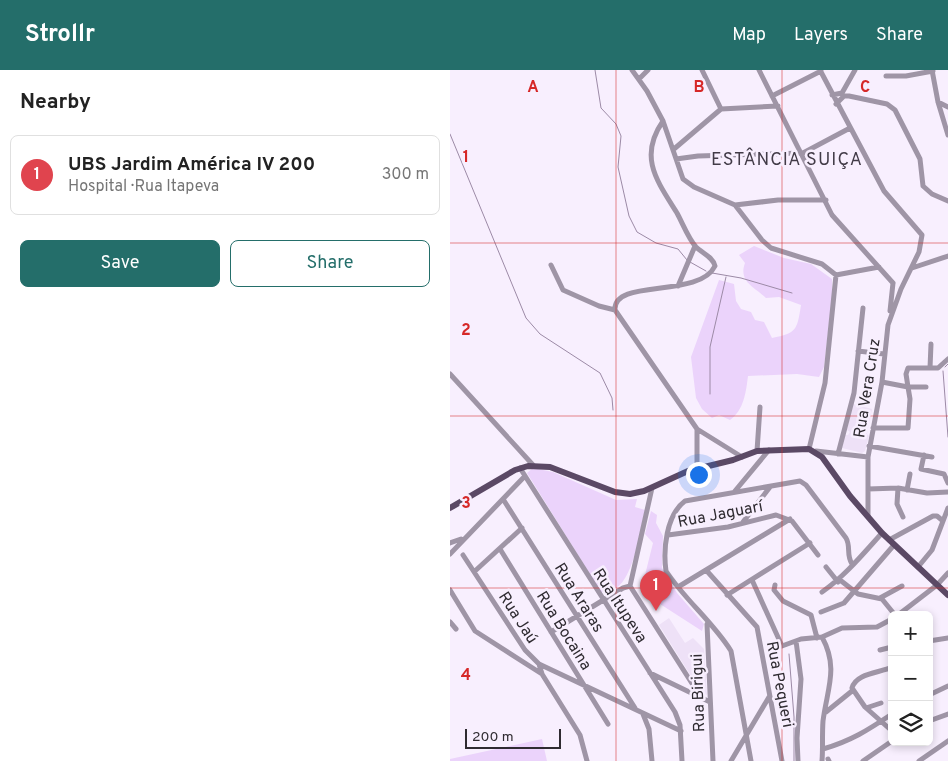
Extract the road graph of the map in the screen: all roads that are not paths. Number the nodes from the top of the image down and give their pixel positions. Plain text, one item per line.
1 (632, 70) edge
2 (648, 70) edge
3 (702, 70) edge
4 (759, 70) edge
5 (855, 70) edge
6 (820, 71) edge
7 (932, 71) edge
8 (886, 76) dead end
9 (639, 79) junction
10 (843, 94) junction
11 (832, 95) junction
12 (772, 96) junction
13 (938, 102) junction
14 (836, 104) junction
15 (778, 106) junction
16 (948, 107) edge
17 (721, 109) junction
18 (663, 121) junction
19 (850, 128) junction
20 (948, 135) edge
21 (674, 149) junction
22 (803, 153) junction
23 (676, 159) junction
24 (826, 200) junction
25 (948, 201) edge
26 (735, 205) junction
27 (695, 246) junction
28 (948, 256) edge
29 (551, 265) dead end
30 (879, 267) junction
31 (912, 268) junction
32 (836, 276) junction
33 (893, 283) junction
34 (678, 286) junction
35 (901, 289) junction
36 (892, 290) junction
37 (863, 308) dead end
38 (615, 310) junction
39 (890, 319) junction
40 (931, 344) dead end
41 (858, 350) junction
42 (884, 354) junction
43 (948, 359) edge
44 (930, 368) junction
45 (450, 374) edge
46 (882, 382) junction
47 (908, 387) junction
48 (926, 387) dead end
49 (760, 407) dead end
50 (873, 428) junction
51 (697, 429) junction
52 (869, 446) junction
53 (770, 449) junction
54 (812, 450) junction
55 (757, 451) junction
56 (838, 454) junction
57 (924, 455) junction
58 (742, 457) junction
59 (932, 457) dead end
60 (868, 458) junction
61 (532, 465) junction
62 (520, 468) junction
63 (698, 468) junction
64 (910, 474) dead end
65 (525, 476) junction
66 (948, 483) edge
67 (770, 487) junction
68 (652, 488) junction
69 (898, 488) junction
70 (868, 489) junction
71 (907, 490) junction
72 (734, 492) junction
73 (948, 492) edge
74 (503, 499) junction
75 (450, 508) edge
76 (948, 508) edge
77 (948, 513) edge
78 (868, 516) junction
79 (903, 517) dead end
80 (790, 518) junction
81 (943, 521) junction
82 (743, 522) junction
83 (522, 528) junction
84 (882, 533) junction
85 (668, 536) junction
86 (462, 539) junction
87 (450, 543) edge
88 (810, 543) junction
89 (892, 543) junction
90 (500, 549) junction
91 (450, 554) edge
92 (463, 555) dead end
93 (818, 555) dead end
94 (852, 564) junction
95 (826, 567) dead end
96 (918, 567) junction
97 (706, 570) junction
98 (475, 571) junction
99 (948, 573) edge
100 (752, 580) junction
101 (839, 581) junction
102 (775, 585) dead end
103 (937, 585) junction
104 (630, 586) junction
105 (902, 586) dead end
106 (678, 587) junction
107 (450, 590) edge
108 (853, 591) junction
109 (822, 592) dead end
110 (727, 595) junction
111 (948, 595) edge
112 (880, 598) junction
113 (603, 600) junction
114 (892, 611) edge
115 (901, 611) edge
116 (821, 612) dead end
117 (577, 617) junction
118 (888, 621) edge
119 (450, 622) edge
120 (707, 623) junction
121 (456, 629) dead end
122 (551, 632) junction
123 (820, 637) junction
124 (948, 638) edge
125 (933, 640) edge
126 (796, 641) junction
127 (888, 648) edge
128 (880, 650) dead end
129 (539, 664) junction
130 (888, 668) edge
131 (650, 673) junction
132 (542, 674) junction
133 (585, 684) junction
134 (948, 686) edge
135 (852, 691) junction
136 (933, 693) edge
137 (700, 696) junction
138 (769, 696) junction
139 (710, 702) junction
140 (881, 703) dead end
141 (635, 708) junction
142 (866, 708) junction
143 (825, 712) junction
144 (643, 713) junction
145 (948, 714) edge
146 (888, 717) edge
147 (933, 720) edge
148 (881, 723) junction
149 (608, 724) dead end
150 (888, 728) edge
151 (681, 731) junction
152 (747, 736) junction
153 (948, 742) edge
154 (888, 744) edge
155 (823, 749) junction
156 (587, 761) edge
157 (652, 761) edge
158 (682, 761) edge
159 (712, 761) edge
160 (732, 761) edge
161 (752, 761) edge
162 (782, 761) edge
163 (798, 761) edge
164 (822, 761) edge
165 (863, 761) edge
166 (919, 761) edge

1 - 9 street
2 - 9 street
3 - 17 street
4 - 12 street
5 - 10 street
6 - 11 street
6 - 12 street
7 - 8 street
7 - 13 street
9 - 18 street
10 - 11 street
10 - 14 street
10 - 25 street
11 - 14 street
12 - 15 street
13 - 16 street
13 - 20 street
14 - 19 street
15 - 17 street
15 - 22 street
17 - 21 street
18 - 21 street
18 - 27 street
19 - 22 street
19 - 31 street, Rua Vera Cruz
21 - 23 street
22 - 23 street
22 - 24 street
23 - 26 street
24 - 26 street
24 - 30 street
26 - 32 street
27 - 34 street
27 - 34 street
28 - 31 street
29 - 38 street
30 - 32 street
30 - 33 street
31 - 35 street, Rua Vera Cruz
32 - 54 street
33 - 35 street
33 - 36 street
34 - 38 street
35 - 36 street
35 - 39 street, Rua Vera Cruz
36 - 39 street
37 - 41 street
38 - 51 street
39 - 42 street, Rua Vera Cruz
40 - 44 street
41 - 42 street
41 - 56 street
42 - 46 street, Rua Vera Cruz
43 - 44 street
44 - 47 street
45 - 61 street
46 - 47 street
46 - 50 street, Rua Vera Cruz
47 - 48 street
47 - 50 street
49 - 55 street
50 - 52 street, Rua Vera Cruz
51 - 58 street
51 - 63 street
52 - 57 street
52 - 60 street, Rua Vera Cruz
53 - 54 main road
53 - 55 main road
53 - 72 street
54 - 56 street
54 - 78 main road
55 - 58 main road
56 - 60 street
57 - 59 street
57 - 66 street
58 - 63 main road
60 - 70 street, Rua Vera Cruz
61 - 62 main road
61 - 68 main road
62 - 65 street, Rua Itupeva
62 - 75 main road
63 - 68 main road
64 - 71 street
65 - 74 street
65 - 113 street, Rua Itupeva
67 - 72 street
67 - 82 street
67 - 94 street
68 - 104 street
69 - 70 street
69 - 71 street
69 - 79 street
70 - 78 street, Rua Vera Cruz
71 - 73 street
72 - 85 street
74 - 83 street, Rua Araras
74 - 86 street
76 - 77 street
77 - 81 street
78 - 84 main road
80 - 82 street, Rua Jaguarí
80 - 88 street
80 - 97 street
81 - 89 street
81 - 96 street
82 - 85 street, Rua Jaguarí
83 - 90 street
83 - 117 street, Rua Araras
84 - 89 main road
84 - 94 street
85 - 106 street
86 - 87 street
86 - 91 street
88 - 93 street
88 - 100 street
89 - 96 main road
89 - 108 street
90 - 98 street
90 - 122 street, Rua Bocaina
92 - 98 street, Rua Jaú
94 - 101 street
95 - 101 street
96 - 103 main road
97 - 106 street
97 - 110 street, Rua Pequeri
98 - 129 street, Rua Jaú
99 - 103 street
100 - 110 street
100 - 126 street
101 - 108 street
101 - 109 street
102 - 123 street
103 - 111 main road
103 - 115 street
104 - 113 street
104 - 137 street
105 - 112 street
106 - 120 street
107 - 132 street
108 - 112 street
108 - 116 street
110 - 138 street, Rua Pequeri
112 - 114 street
113 - 117 street
113 - 131 street, Rua Itupeva
117 - 122 street
117 - 141 street, Rua Araras
118 - 123 street
119 - 121 street
120 - 139 street, Rua Birigui
120 - 152 street
122 - 133 street, Rua Bocaina
123 - 126 street
123 - 143 street
124 - 125 street
126 - 163 street
127 - 128 street
129 - 132 street, Rua Jaú
129 - 133 street
130 - 135 street
131 - 137 street
131 - 151 street, Rua Itupeva
132 - 156 street
133 - 141 street
133 - 149 street, Rua Bocaina
134 - 136 street
135 - 142 street
135 - 143 street
137 - 139 street
138 - 152 street
138 - 162 street, Rua Pequeri
139 - 159 street, Rua Birigui
140 - 142 street
141 - 144 street
142 - 148 street
143 - 155 street
144 - 151 street
144 - 157 street
145 - 147 street
146 - 148 street
148 - 150 street
148 - 155 street
151 - 158 street, Rua Itupeva
152 - 160 street
152 - 161 street
153 - 166 street
154 - 165 street
155 - 164 street

